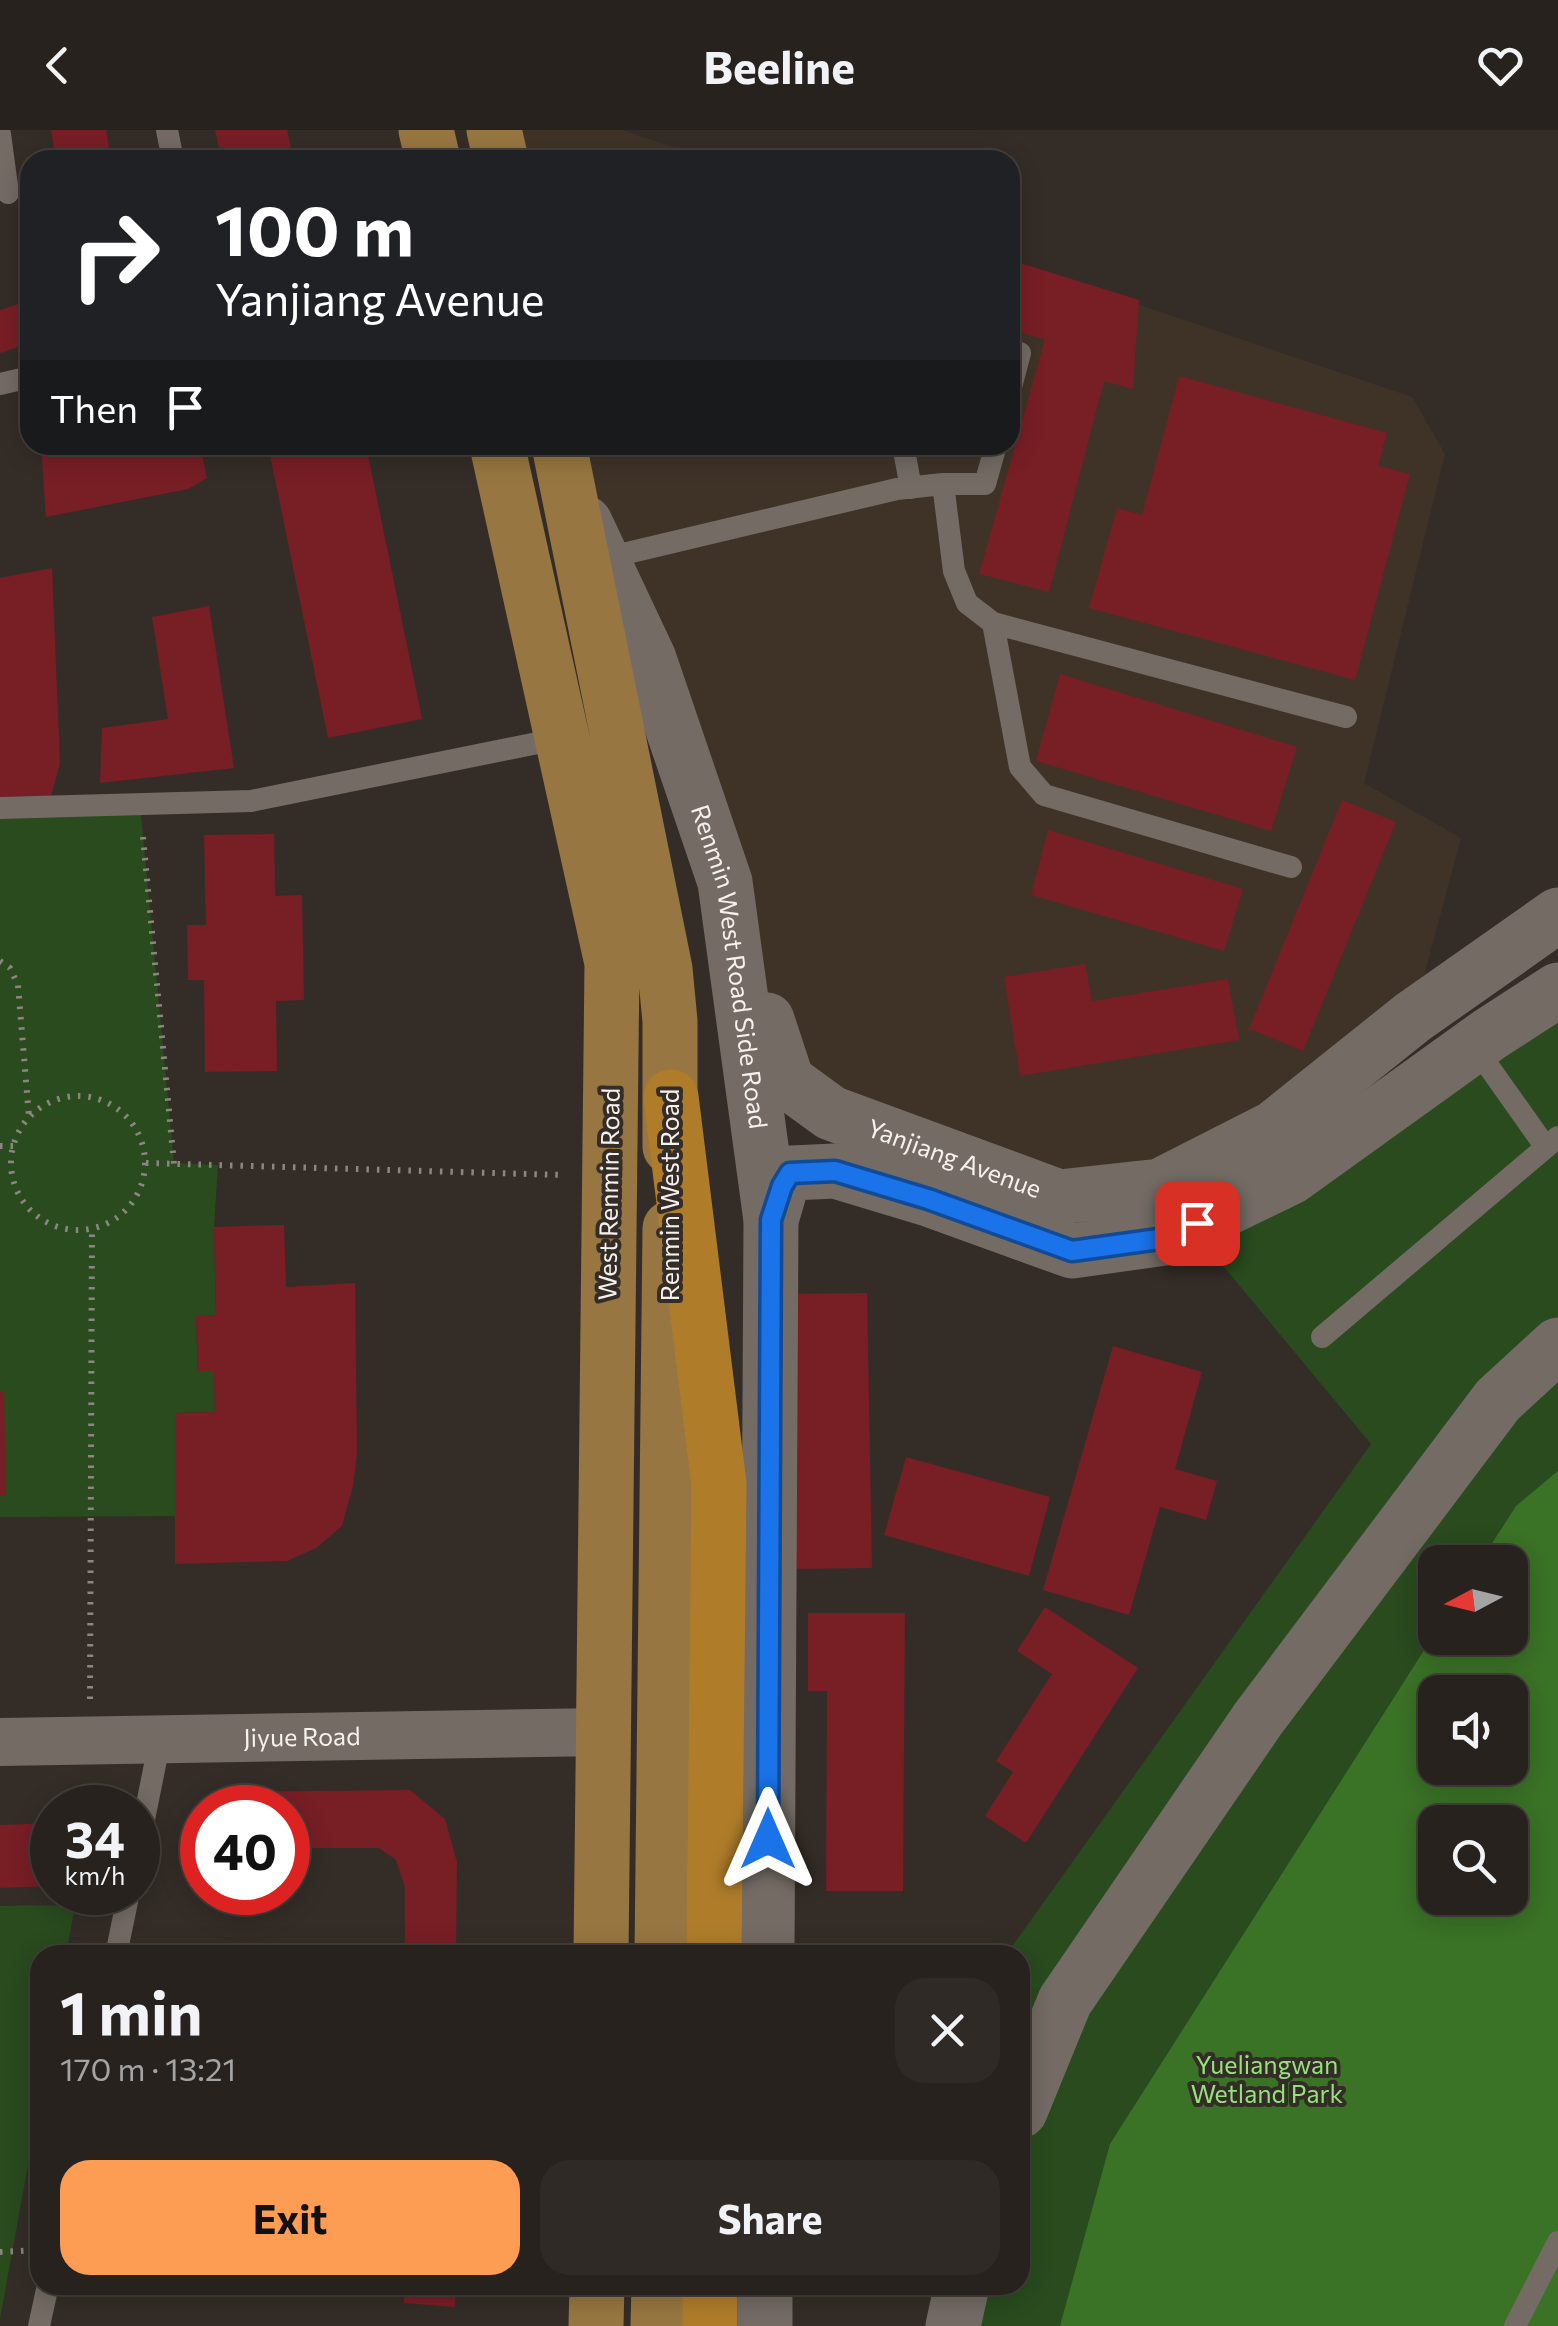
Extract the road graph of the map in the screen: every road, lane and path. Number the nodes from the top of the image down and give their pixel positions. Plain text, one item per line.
1 (0, 134) edge
2 (8, 193) dead end
3 (499, 455) edge
4 (905, 455) edge
5 (993, 455) edge
6 (564, 466) edge
7 (943, 484) junction
8 (911, 488) junction
9 (602, 558) junction
10 (993, 623) junction
11 (1346, 717) dead end
12 (562, 738) junction
13 (140, 804) junction
14 (0, 808) edge
15 (1291, 867) dead end
16 (725, 882) junction
17 (1558, 915) edge
18 (0, 961) edge
19 (1558, 990) edge
20 (1458, 1021) junction
21 (671, 1097) junction
22 (29, 1118) junction
23 (1551, 1142) edge
24 (0, 1146) edge
25 (13, 1146) junction
26 (146, 1163) junction
27 (174, 1164) junction
28 (609, 1177) junction
29 (771, 1220) junction
30 (92, 1229) junction
31 (1322, 1337) dead end
32 (1558, 1345) edge
33 (603, 1732) junction
34 (90, 1740) junction
35 (160, 1740) junction
36 (0, 1742) edge
37 (151, 1785) edge
38 (124, 1915) edge
39 (118, 1945) edge
40 (601, 1945) edge
41 (662, 1945) edge
42 (714, 1945) edge
43 (767, 1945) edge
44 (1030, 2087) edge
45 (1558, 2242) edge
46 (30, 2250) edge
47 (0, 2252) edge
48 (46, 2295) edge
49 (597, 2295) edge
50 (658, 2295) edge
51 (710, 2295) edge
52 (765, 2295) edge
53 (960, 2295) edge
54 (39, 2326) edge
55 (596, 2326) edge
56 (658, 2326) edge
57 (710, 2326) edge
58 (765, 2326) edge
59 (953, 2326) edge
60 (1514, 2326) edge

1 - 2 lane
3 - 12 main road, West Renmin Road
4 - 8 lane
5 - 7 lane
6 - 9 street, Renmin West Road Side Road
6 - 21 main road, Renmin West Road
7 - 8 lane
7 - 10 lane
8 - 9 lane
9 - 16 street, Renmin West Road Side Road
10 - 11 lane
10 - 15 lane
12 - 13 lane
12 - 28 main road, West Renmin Road
13 - 14 lane
13 - 27 path
16 - 20 street, Yanjiang Avenue
16 - 29 street, Renmin West Road Side Road
17 - 20 street, Yanjiang Avenue
18 - 22 path
19 - 20 street, Yanjiang Avenue
20 - 23 lane
20 - 29 street, Yanjiang Avenue
21 - 41 main road, Renmin West Road
21 - 42 highway
22 - 25 path
22 - 26 path
23 - 31 lane
24 - 25 path
25 - 30 path
26 - 27 path
26 - 30 path
27 - 28 path
28 - 33 main road, West Renmin Road
29 - 43 street, Renmin West Road Side Road
30 - 34 path
32 - 44 street
33 - 35 street, Jiyue Road
33 - 40 main road, West Renmin Road
34 - 35 street, Jiyue Road
34 - 36 street, Jiyue Road
35 - 37 lane
38 - 39 lane
45 - 60 lane
46 - 47 path
48 - 54 lane
49 - 55 main road
50 - 56 main road
51 - 57 highway
52 - 58 street
53 - 59 street

